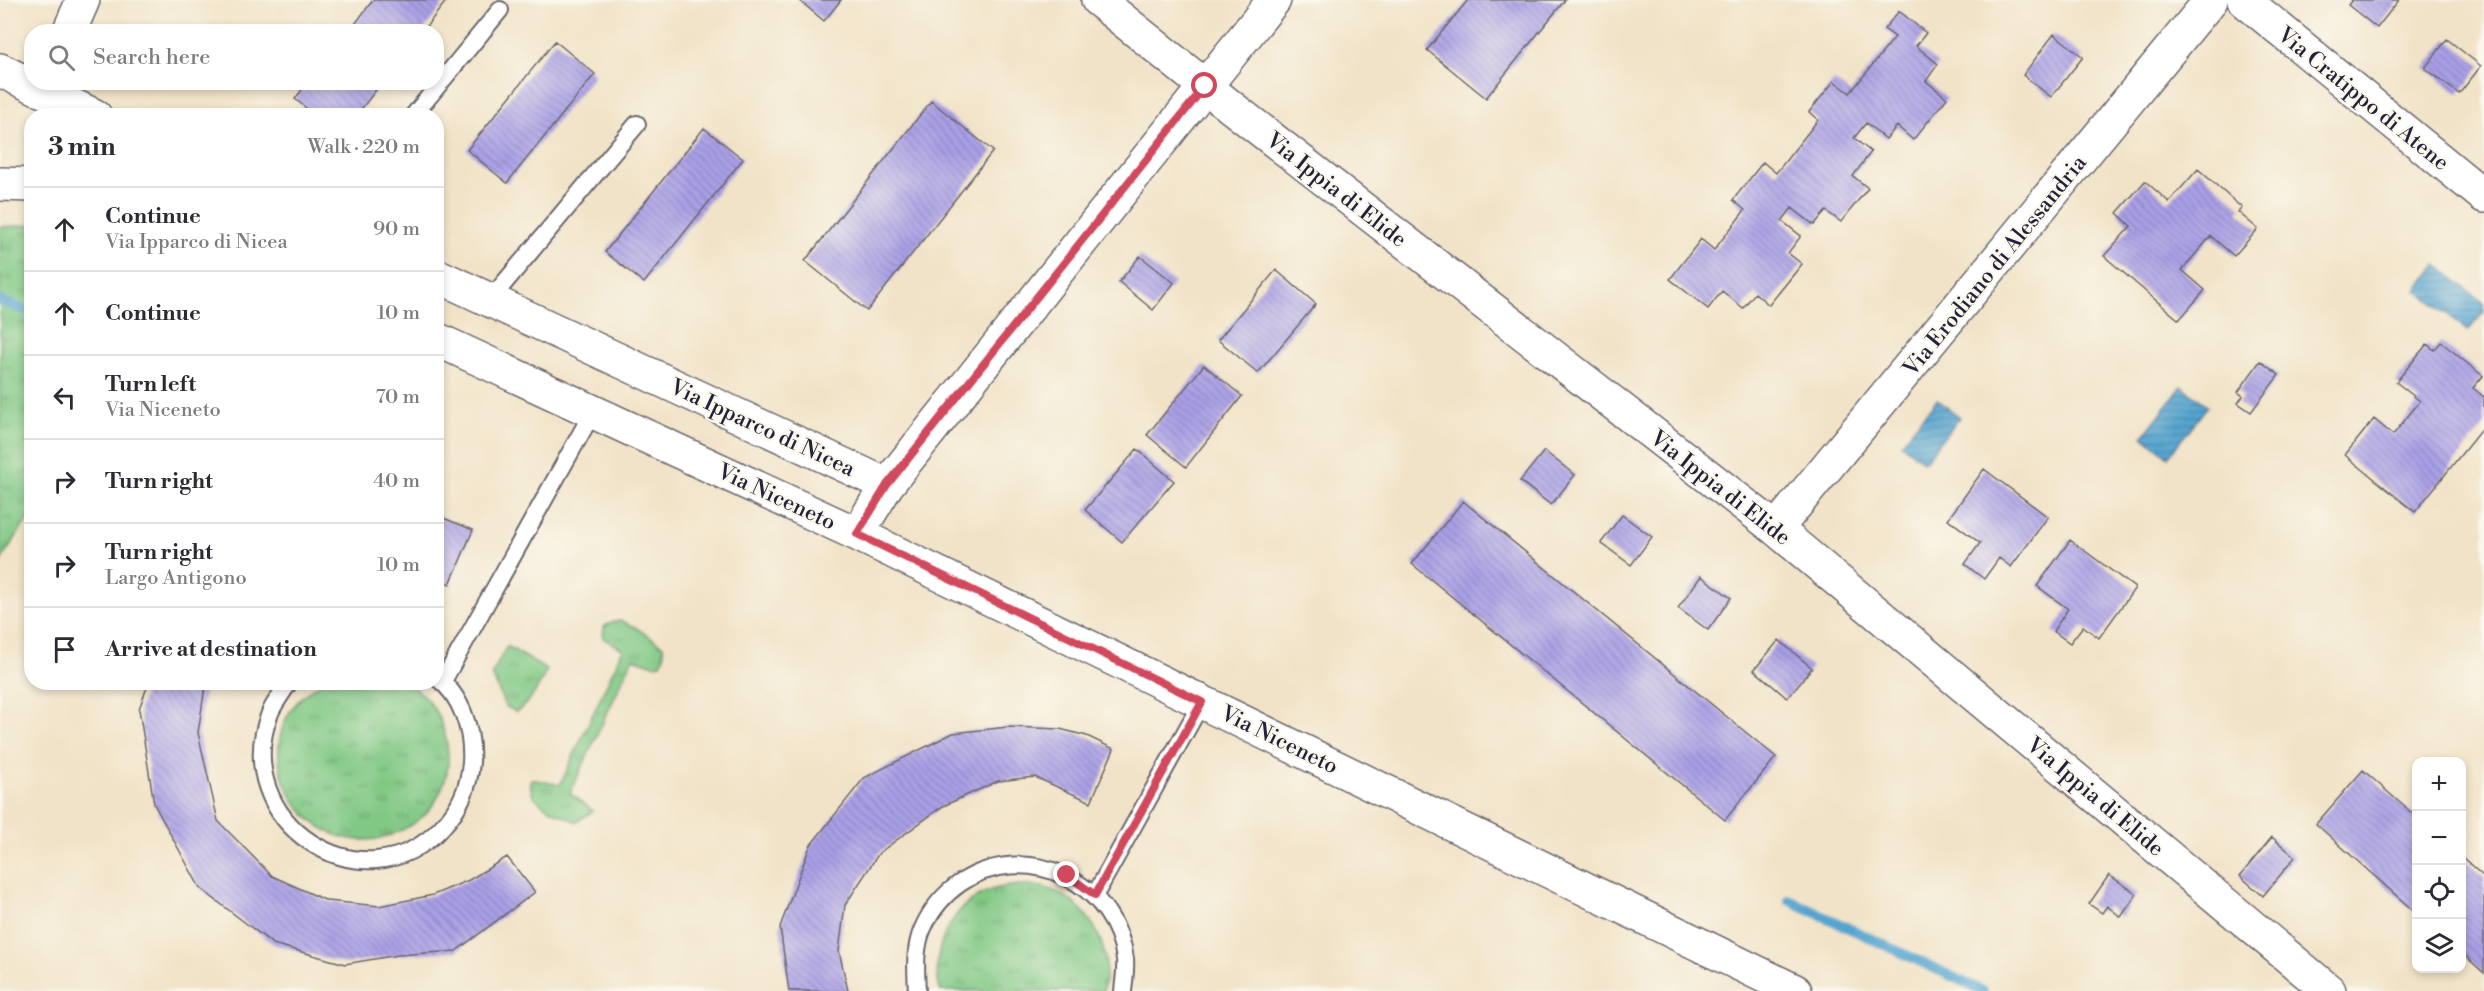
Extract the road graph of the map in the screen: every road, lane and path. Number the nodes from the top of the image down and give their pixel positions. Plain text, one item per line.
1 (83, 0) edge
2 (1098, 0) edge
3 (1274, 0) edge
4 (2211, 0) edge
5 (2244, 0) edge
6 (500, 10) dead end
7 (72, 24) edge
8 (0, 70) edge
9 (444, 78) edge
10 (24, 79) edge
11 (1205, 86) junction
12 (50, 90) edge
13 (434, 90) edge
14 (81, 108) edge
15 (420, 108) edge
16 (637, 124) dead end
17 (0, 184) edge
18 (24, 185) edge
19 (2484, 196) edge
20 (444, 279) edge
21 (490, 300) junction
22 (444, 343) edge
23 (594, 410) junction
24 (887, 485) junction
25 (1776, 529) junction
26 (857, 534) junction
27 (444, 672) edge
28 (444, 685) edge
29 (284, 690) edge
30 (1202, 702) junction
31 (1095, 895) junction
32 (1789, 990) edge
33 (917, 991) edge
34 (1123, 991) edge
35 (2330, 991) edge

1 - 7 street
2 - 11 street, Via Ippia di Elide
3 - 11 street
4 - 25 street, Via Erodiano di Alessandria
5 - 19 street, Via Cratippo di Atene
6 - 9 lane
8 - 10 street
11 - 24 street
11 - 25 street, Via Ippia di Elide
12 - 14 street
13 - 15 lane
16 - 21 lane
17 - 18 street
20 - 21 street, Via Ipparco di Nicea
21 - 24 street, Via Ipparco di Nicea
22 - 23 street, Via Niceneto
23 - 26 street, Via Niceneto
23 - 27 lane
24 - 26 street
25 - 35 street, Via Ippia di Elide
26 - 30 street, Via Niceneto
28 - 29 lane
30 - 31 lane
30 - 32 street, Via Niceneto
31 - 33 lane
31 - 34 lane

